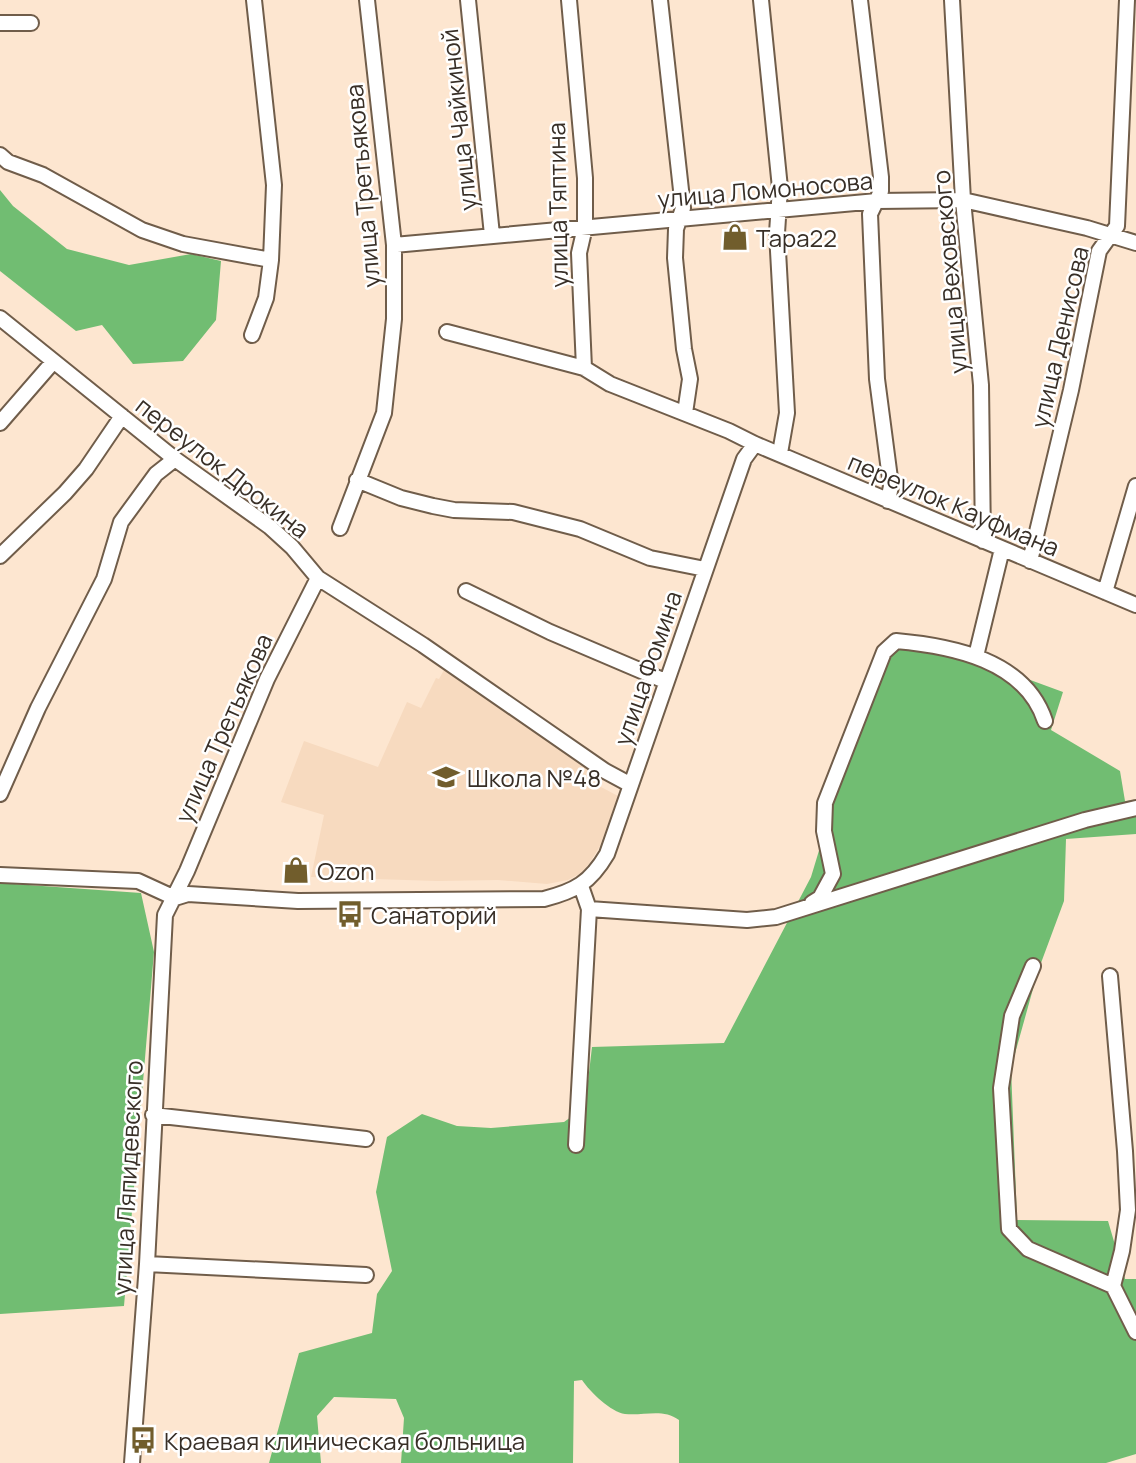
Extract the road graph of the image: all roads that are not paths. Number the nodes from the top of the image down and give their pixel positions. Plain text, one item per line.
1 (254, 0) edge
2 (367, 0) edge
3 (468, 0) edge
4 (569, 0) edge
5 (660, 0) edge
6 (761, 0) edge
7 (860, 0) edge
8 (952, 0) edge
9 (1127, 0) edge
10 (0, 23) edge
11 (31, 23) dead end
12 (0, 155) edge
13 (963, 200) junction
14 (877, 201) junction
15 (779, 210) junction
16 (680, 219) junction
17 (585, 227) junction
18 (1109, 234) junction
19 (492, 235) junction
20 (1136, 243) edge
21 (394, 245) junction
22 (271, 260) junction
23 (0, 318) edge
24 (447, 332) dead end
25 (252, 335) dead end
26 (53, 362) junction
27 (584, 368) junction
28 (685, 413) junction
29 (122, 416) junction
30 (0, 424) edge
31 (755, 444) junction
32 (780, 453) junction
33 (175, 460) junction
34 (357, 480) junction
35 (1136, 486) edge
36 (888, 501) junction
37 (340, 528) dead end
38 (983, 541) junction
39 (1002, 549) junction
40 (0, 556) edge
41 (1030, 561) junction
42 (705, 569) junction
43 (318, 578) junction
44 (466, 591) dead end
45 (1105, 592) junction
46 (1136, 605) edge
47 (976, 656) junction
48 (665, 681) junction
49 (1045, 721) dead end
50 (631, 785) junction
51 (0, 794) edge
52 (1136, 808) edge
53 (0, 875) edge
54 (581, 886) junction
55 (175, 898) junction
56 (808, 906) junction
57 (589, 909) junction
58 (1032, 966) dead end
59 (1111, 976) dead end
60 (153, 1115) junction
61 (366, 1139) dead end
62 (576, 1145) dead end
63 (147, 1264) junction
64 (366, 1275) dead end
65 (1113, 1286) junction
66 (1136, 1332) edge
67 (132, 1463) edge

1 - 22 street
2 - 21 street, улица Третьякова
3 - 19 street, улица Чайкиной
4 - 17 street, улица Тяптина
5 - 16 street
6 - 15 street
7 - 14 street
8 - 13 street, улица Веховского
9 - 18 street, улица Денисова
10 - 11 street
12 - 22 street
13 - 14 street, улица Ломоносова
13 - 18 street, улица Ломоносова
13 - 38 street, улица Веховского
14 - 15 street, улица Ломоносова
14 - 36 street
15 - 16 street, улица Ломоносова
15 - 32 street
16 - 17 street, улица Ломоносова
16 - 28 street
17 - 19 street, улица Ломоносова
17 - 27 street, улица Тяптина
18 - 20 street, улица Ломоносова
18 - 41 street, улица Денисова
19 - 21 street, улица Ломоносова
21 - 34 street, улица Третьякова
22 - 25 street
23 - 26 street, переулок Дрокина
24 - 27 street, переулок Кауфмана
26 - 29 street, переулок Дрокина
26 - 30 street
27 - 28 street, переулок Кауфмана
28 - 31 street, переулок Кауфмана
29 - 33 street, переулок Дрокина
29 - 40 street
31 - 32 street, переулок Кауфмана
31 - 42 street, улица Фомина
32 - 36 street, переулок Кауфмана
33 - 43 street, переулок Дрокина
33 - 51 street
34 - 37 street, улица Третьякова
34 - 42 street
35 - 45 street
36 - 38 street, переулок Кауфмана
38 - 39 street, переулок Кауфмана
39 - 41 street, переулок Кауфмана
39 - 47 street
41 - 45 street, переулок Кауфмана
42 - 48 street, улица Фомина
43 - 50 street, переулок Дрокина
43 - 55 street, улица Третьякова
44 - 48 street
45 - 46 street, переулок Кауфмана
47 - 49 street
47 - 56 street
48 - 50 street, улица Фомина
50 - 54 street, улица Фомина
52 - 56 street
53 - 55 street
54 - 55 street
54 - 57 street
55 - 60 street, улица Ляпидевского
56 - 57 street
57 - 62 street
58 - 65 street
59 - 65 street
60 - 61 street
60 - 63 street, улица Ляпидевского
63 - 64 street
63 - 67 street, улица Ляпидевского
65 - 66 street

